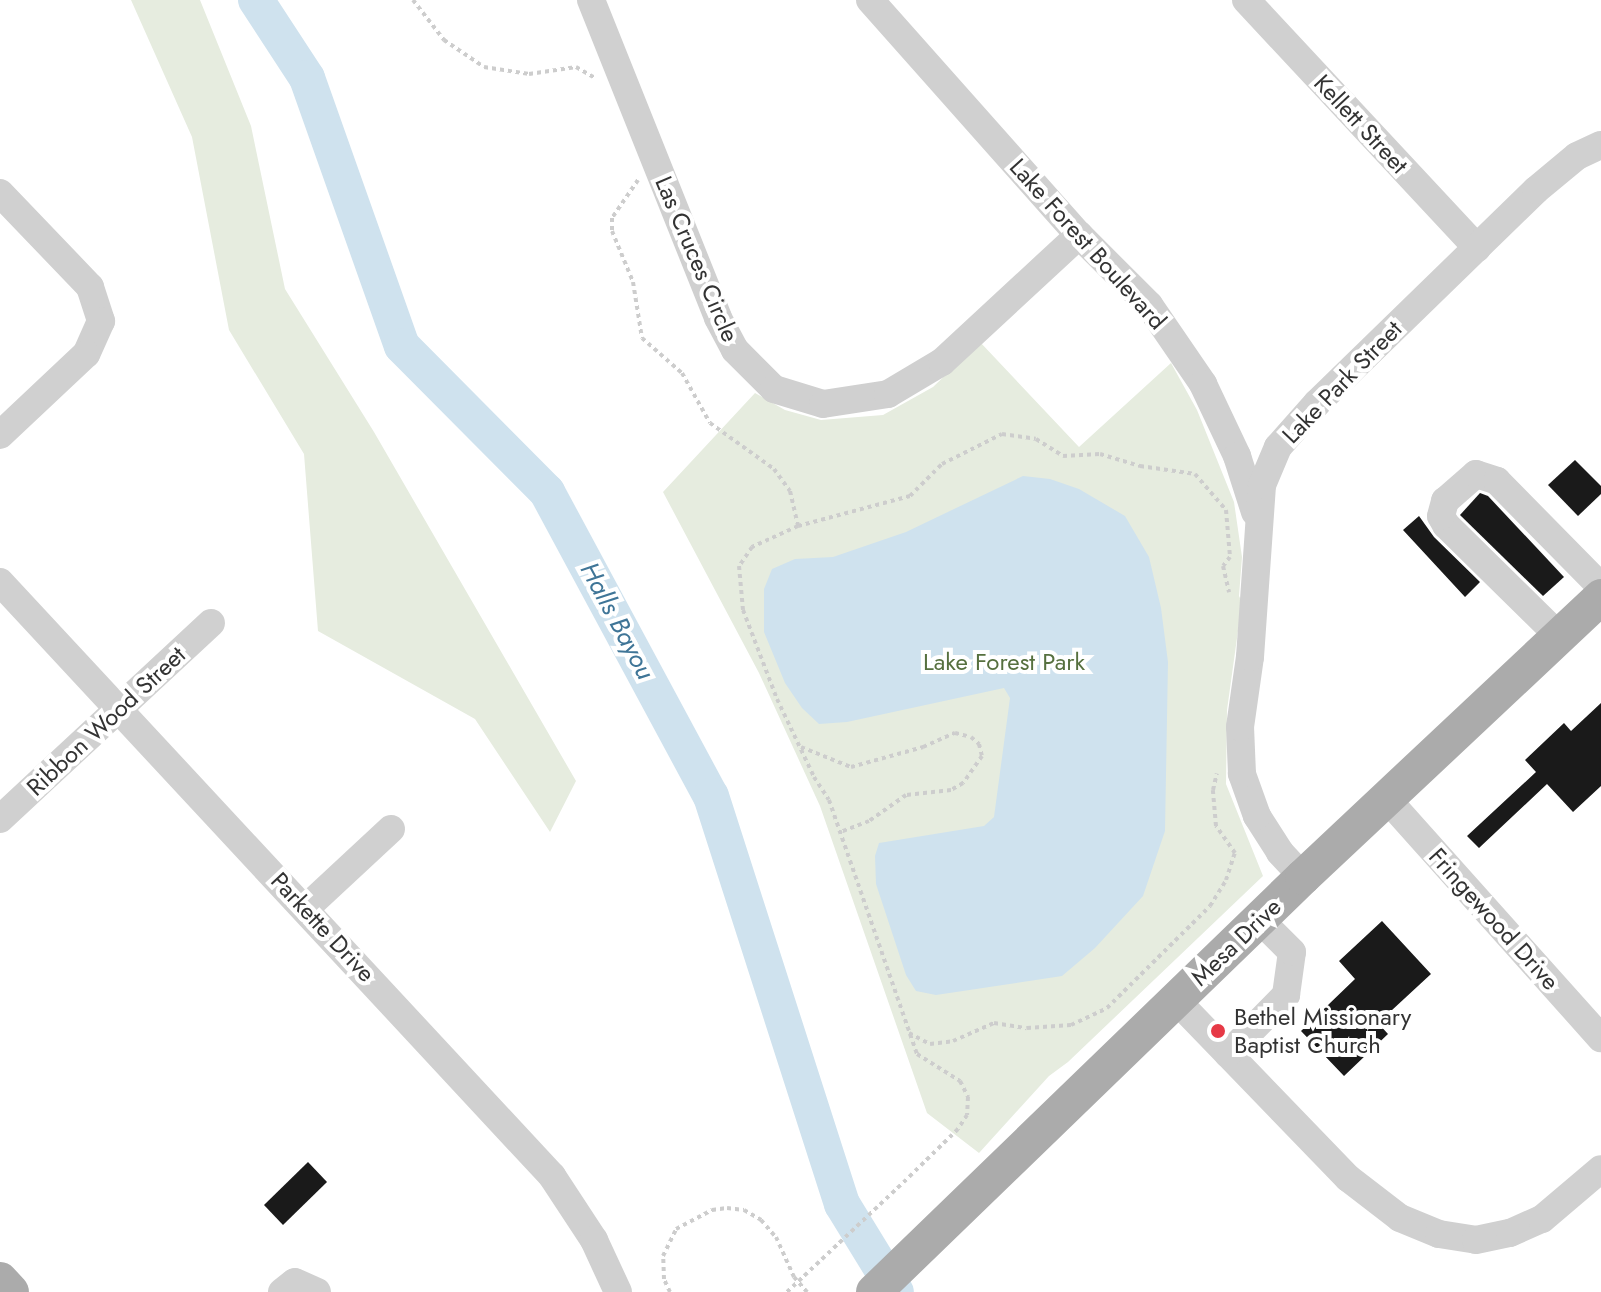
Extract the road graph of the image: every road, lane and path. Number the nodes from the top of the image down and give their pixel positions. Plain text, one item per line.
1 (413, 0) edge
2 (591, 0) edge
3 (870, 0) edge
4 (1246, 0) edge
5 (601, 81) dead end
6 (1601, 145) edge
7 (638, 174) dead end
8 (0, 193) edge
9 (1079, 235) junction
10 (1477, 248) junction
11 (0, 435) edge
12 (1257, 520) junction
13 (798, 526) junction
14 (0, 582) edge
15 (1230, 596) dead end
16 (1597, 606) edge
17 (211, 623) dead end
18 (1559, 636) junction
19 (119, 709) junction
20 (799, 746) junction
21 (1220, 760) dead end
22 (1387, 799) junction
23 (0, 819) edge
24 (391, 829) dead end
25 (840, 832) junction
26 (1303, 877) junction
27 (306, 908) junction
28 (1259, 919) junction
29 (1176, 1000) junction
30 (907, 1032) junction
31 (1601, 1038) edge
32 (1228, 1054) junction
33 (1601, 1169) edge
34 (0, 1280) edge
35 (798, 1282) junction
36 (11, 1292) edge
37 (282, 1292) edge
38 (317, 1292) edge
39 (618, 1292) edge
40 (670, 1292) edge
41 (787, 1292) edge
42 (807, 1292) edge
43 (874, 1292) edge

1 - 5 path
2 - 9 street, Las Cruces Circle
3 - 9 street, Lake Forest Boulevard
4 - 10 street, Kellett Street
6 - 10 street, Lake Park Street
7 - 13 path
8 - 11 street
9 - 12 street, Lake Forest Boulevard
10 - 12 street, Lake Park Street
12 - 26 street, Lake Park Street
13 - 15 path
13 - 20 path
14 - 19 street, Parkette Drive
16 - 18 main road, Mesa Drive
16 - 18 street
17 - 19 street, Ribbon Wood Street
18 - 22 main road, Mesa Drive
19 - 23 street, Ribbon Wood Street
19 - 27 street, Parkette Drive
20 - 25 path
20 - 25 path
21 - 30 path
22 - 26 main road, Mesa Drive
22 - 31 street, Fringewood Drive
24 - 27 street
25 - 30 path
26 - 28 main road, Mesa Drive
27 - 39 street, Parkette Drive
28 - 29 main road, Mesa Drive
28 - 32 street
29 - 32 street
29 - 43 main road, Mesa Drive
30 - 35 path, bridge
32 - 33 street
34 - 36 main road
35 - 40 path
35 - 41 path, bridge
35 - 42 path
37 - 38 street

